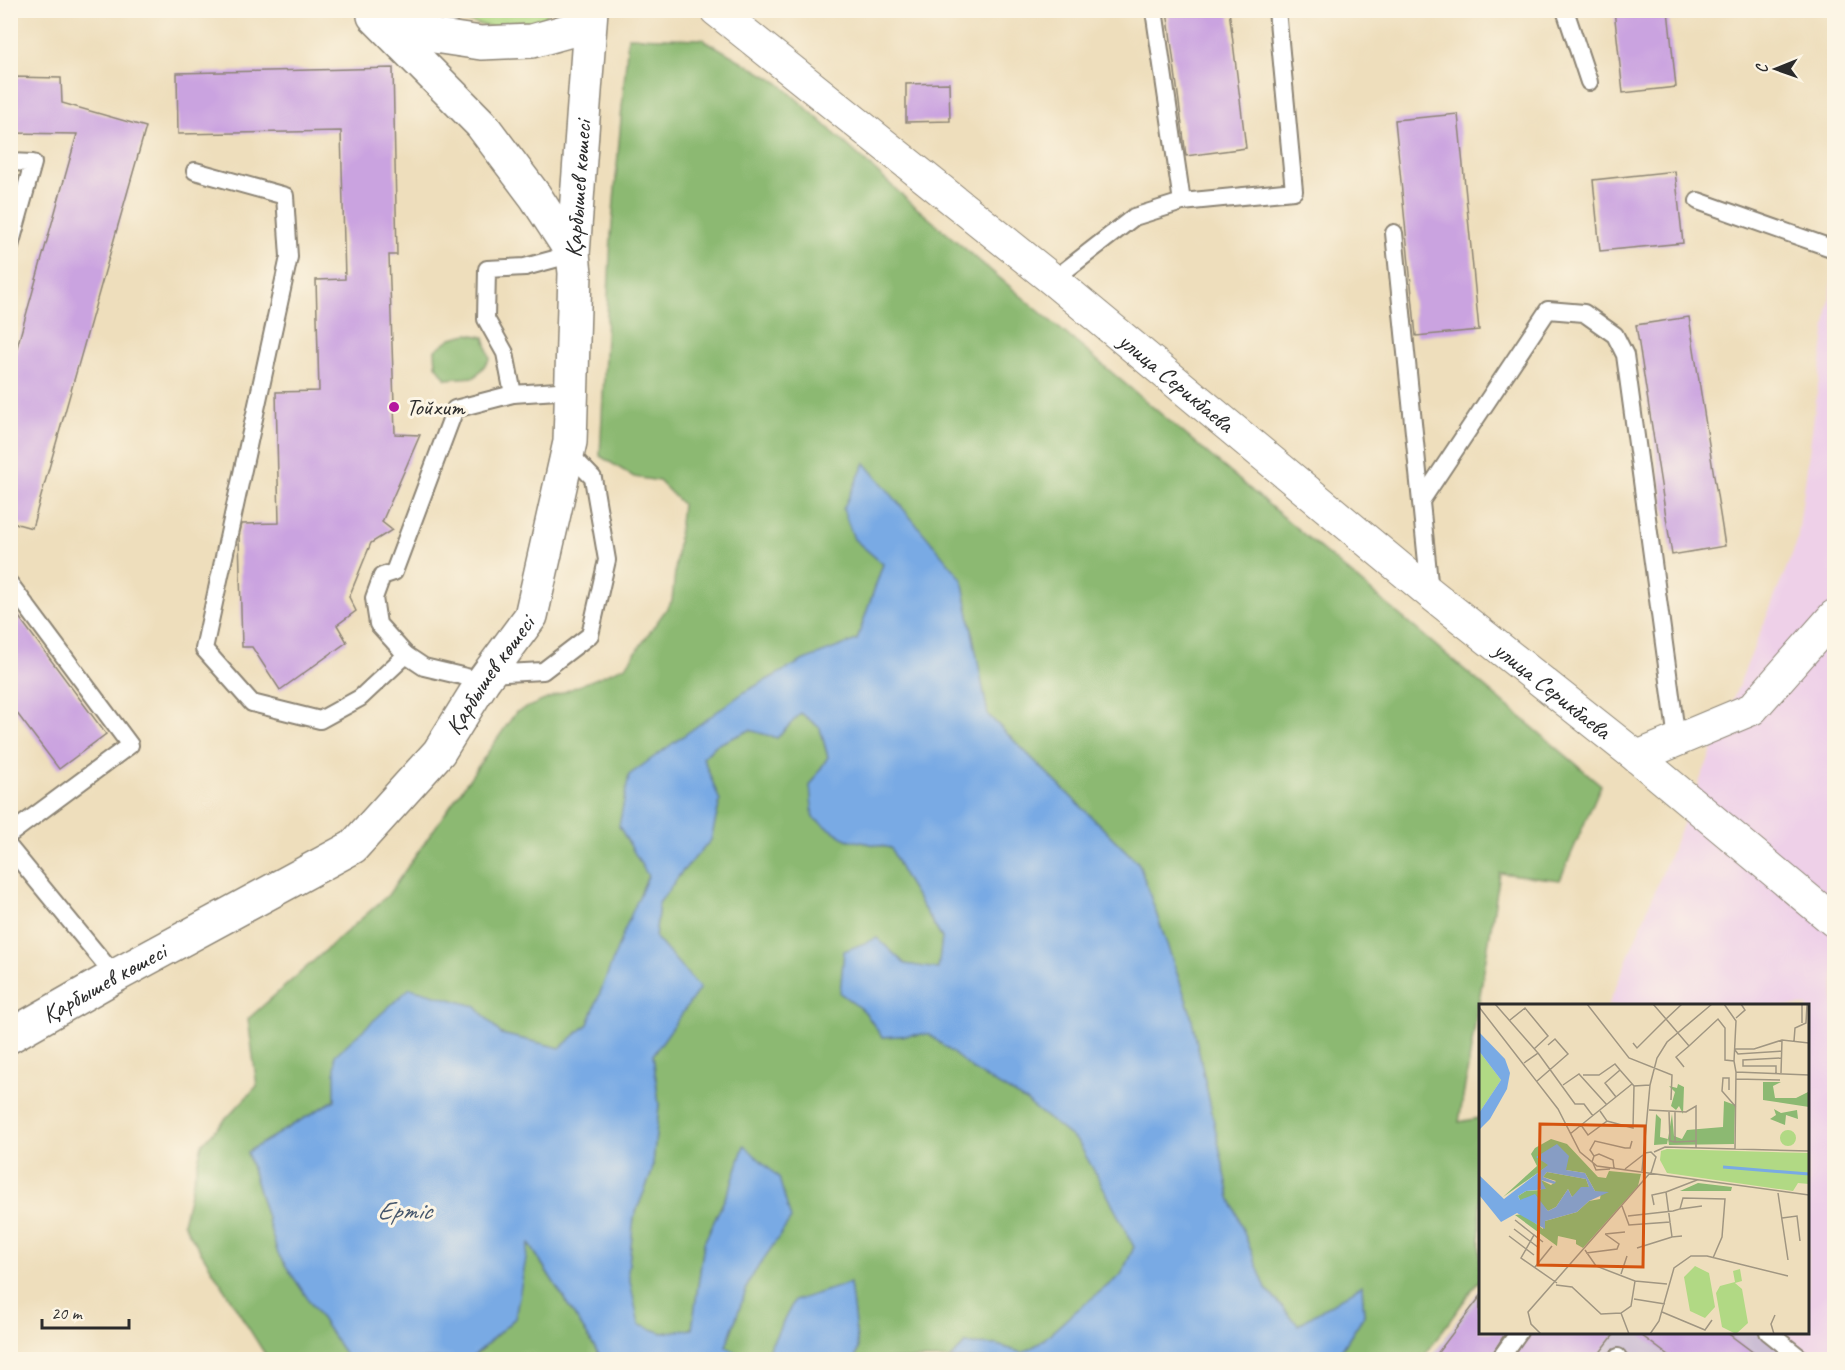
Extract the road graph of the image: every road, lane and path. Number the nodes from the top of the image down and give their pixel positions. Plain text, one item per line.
1 (716, 10) edge
2 (1154, 10) edge
3 (1277, 10) edge
4 (1565, 10) edge
5 (371, 13) edge
6 (596, 15) edge
7 (1588, 82) dead end
8 (10, 162) edge
9 (195, 171) dead end
10 (1698, 201) dead end
11 (1182, 202) junction
12 (1394, 233) dead end
13 (10, 246) edge
14 (1834, 249) edge
15 (573, 254) junction
16 (1053, 280) junction
17 (572, 390) junction
18 (513, 394) junction
19 (568, 452) junction
20 (1421, 501) junction
21 (10, 584) edge
22 (1430, 593) junction
23 (1834, 616) edge
24 (406, 655) junction
25 (485, 678) junction
26 (1677, 741) junction
27 (1637, 757) junction
28 (10, 834) edge
29 (10, 848) edge
30 (1834, 921) edge
31 (115, 976) junction
32 (10, 1036) edge
33 (1518, 1334) edge
34 (1771, 1334) edge
35 (1499, 1359) edge
36 (1803, 1359) edge

1 - 16 street, улица Серикбаева
2 - 11 lane
3 - 11 lane
4 - 7 lane
5 - 6 main road
5 - 15 main road
6 - 15 main road, Қарбышев көшесі
8 - 13 lane
9 - 24 lane
10 - 14 lane
11 - 16 lane
12 - 20 lane
15 - 17 main road, Қарбышев көшесі
15 - 18 lane
16 - 22 street, улица Серикбаева
17 - 18 lane
17 - 19 main road, Қарбышев көшесі
18 - 24 lane
19 - 25 main road, Қарбышев көшесі
19 - 25 lane
20 - 22 lane
20 - 26 lane
21 - 28 lane
22 - 27 street, улица Серикбаева
23 - 26 street
24 - 25 lane
25 - 31 main road, Қарбышев көшесі
26 - 27 street
27 - 30 street, улица Серикбаева
29 - 31 lane
31 - 32 main road, Қарбышев көшесі
33 - 35 lane
34 - 36 lane

